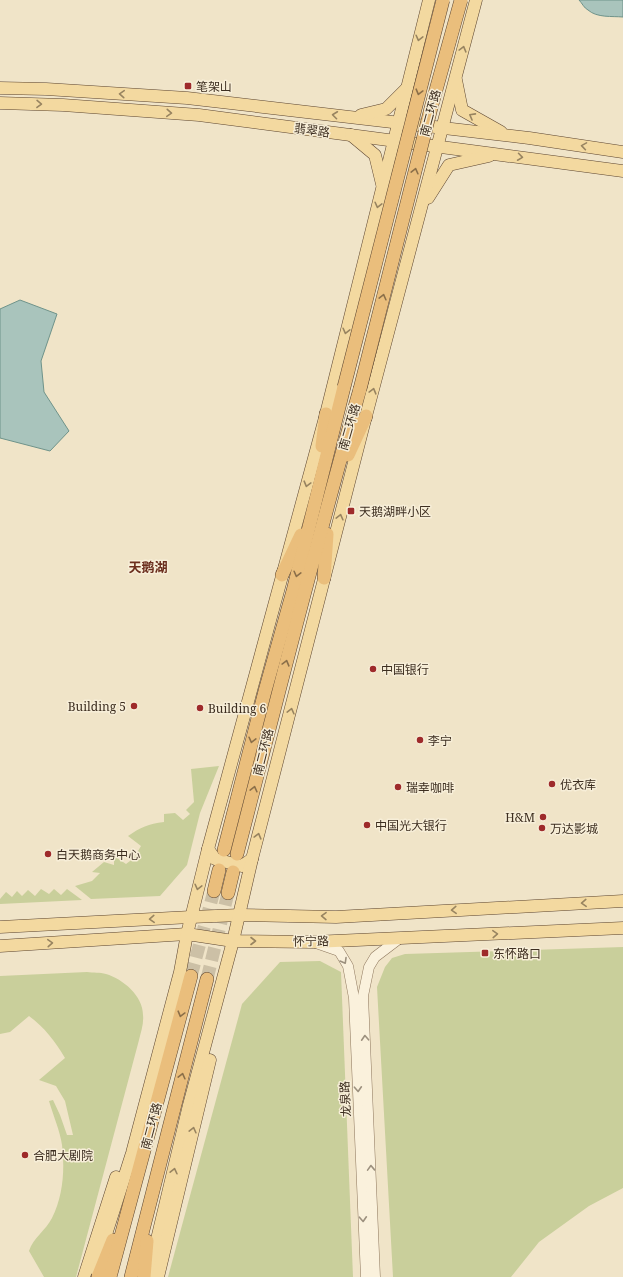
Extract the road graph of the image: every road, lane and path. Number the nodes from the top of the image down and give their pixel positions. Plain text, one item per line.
1 (429, 0) edge
2 (443, 0) edge
3 (461, 0) edge
4 (476, 0) edge
5 (456, 77) junction
6 (0, 88) edge
7 (406, 88) junction
8 (0, 103) edge
9 (351, 117) junction
10 (398, 122) junction
11 (443, 128) junction
12 (351, 135) junction
13 (506, 135) junction
14 (394, 141) junction
15 (438, 147) junction
16 (623, 152) edge
17 (496, 154) junction
18 (623, 171) edge
19 (382, 186) junction
20 (422, 207) junction
21 (326, 414) junction
22 (366, 416) junction
23 (331, 491) junction
24 (316, 500) junction
25 (328, 506) junction
26 (282, 575) junction
27 (324, 578) junction
28 (208, 849) junction
29 (224, 850) dead end
30 (238, 854) dead end
31 (252, 859) junction
32 (219, 870) dead end
33 (233, 872) dead end
34 (214, 891) tunnel mouth
35 (228, 893) tunnel mouth
36 (623, 901) edge
37 (240, 915) junction
38 (191, 917) junction
39 (0, 921) edge
40 (6, 927) edge
41 (623, 928) edge
42 (187, 934) junction
43 (400, 938) junction
44 (233, 941) junction
45 (313, 942) junction
46 (5, 946) edge
47 (0, 953) edge
48 (185, 974) junction
49 (224, 975) junction
50 (207, 979) tunnel mouth
51 (139, 1171) junction
52 (151, 1201) junction
53 (84, 1277) edge
54 (93, 1277) edge
55 (98, 1277) edge
56 (110, 1277) edge
57 (131, 1277) edge
58 (144, 1277) edge
59 (148, 1277) edge
60 (158, 1277) edge
61 (366, 1277) edge
62 (376, 1277) edge

1 -> 7 main road
2 -> 24 highway, 南二环路, bridge
23 -> 3 highway, 南二环路, bridge
5 -> 4 main road
5 - 11 main road
13 -> 5 main road
9 -> 6 main road, 翡翠路
7 - 9 main road
7 - 10 main road
8 -> 12 main road, 翡翠路
9 - 10 main road, 翡翠路
10 - 11 main road, 翡翠路
10 - 14 main road
11 - 13 main road, 翡翠路
11 - 15 main road
12 - 14 main road, 翡翠路
12 - 19 main road
16 -> 13 main road, 翡翠路
14 - 15 main road, 翡翠路
14 - 19 main road
15 - 17 main road, 翡翠路
15 - 20 main road
17 -> 18 main road, 翡翠路
17 - 20 main road
19 -> 21 main road
22 -> 20 main road
21 - 24 highway
21 -> 26 main road
22 - 23 highway
27 -> 22 main road
23 - 25 highway, 南二环路
24 - 26 highway
24 -> 29 highway, 南二环路
25 - 27 highway
30 -> 25 highway, 南二环路
26 - 28 main road
31 -> 27 main road
28 - 31 main road
28 -> 38 main road
31 - 37 main road
32 - 34 highway
33 - 35 highway
36 -> 37 main road, 怀宁路
37 - 38 main road, 怀宁路
37 - 44 main road
38 -> 40 main road, 怀宁路
38 - 42 main road
39 - 40 main road
43 -> 41 main road, 怀宁路
42 - 44 main road, 怀宁路
46 -> 42 main road, 怀宁路
42 - 48 main road
43 - 45 main road, 怀宁路
62 -> 43 street, 龙泉路
44 -> 45 main road, 怀宁路
44 - 49 main road
45 -> 61 street, 龙泉路
46 - 47 main road
48 -> 51 highway, 南二环路
48 - 53 main road
48 - 54 main road
59 -> 49 main road
60 -> 49 main road
52 -> 50 highway, 南二环路
51 - 55 highway
51 - 56 highway, 南二环路
52 - 57 highway, 南二环路
52 - 58 highway

